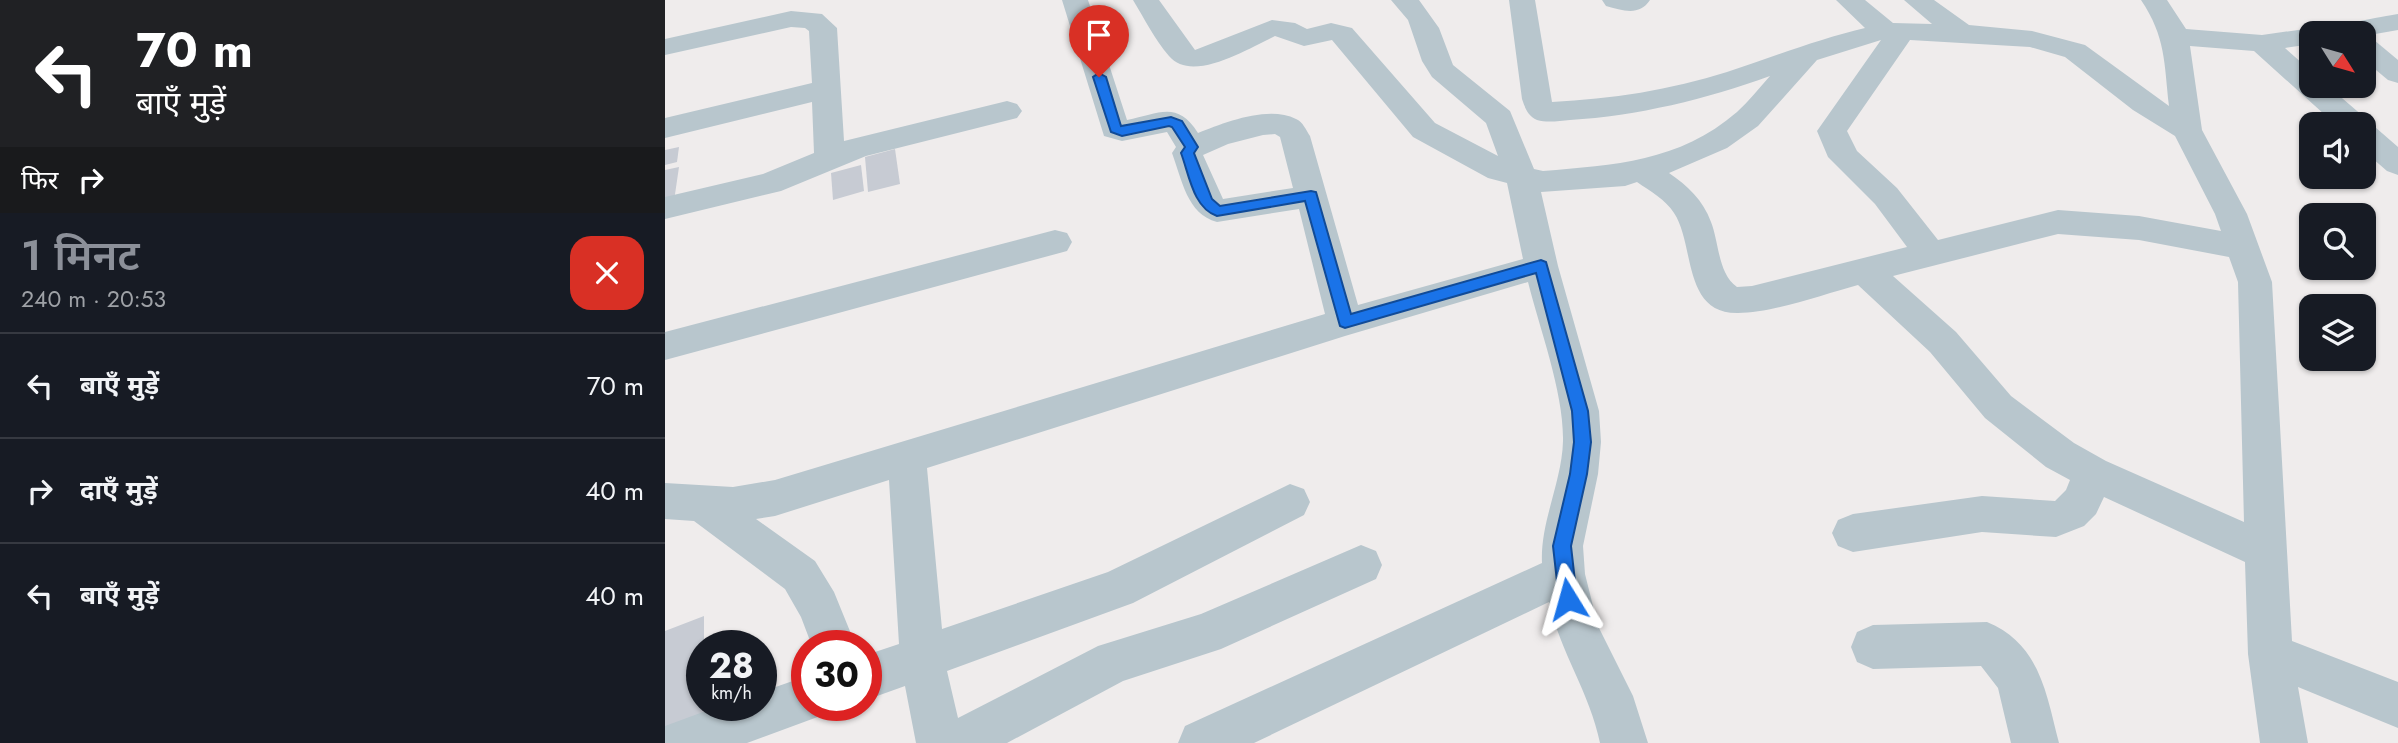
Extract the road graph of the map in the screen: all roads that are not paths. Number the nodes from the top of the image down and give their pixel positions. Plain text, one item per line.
1 (1075, 0) edge
2 (1146, 0) edge
3 (1404, 0) edge
4 (1522, 0) edge
5 (1615, 0) edge
6 (1636, 0) edge
7 (1849, 0) edge
8 (1917, 0) edge
9 (2154, 0) edge
10 (2398, 22) edge
11 (2377, 28) edge
12 (1894, 31) junction
13 (1962, 33) junction
14 (2175, 37) junction
15 (2299, 38) edge
16 (2262, 43) junction
17 (665, 47) edge
18 (1807, 54) junction
19 (2377, 58) edge
20 (2398, 74) edge
21 (826, 89) junction
22 (1007, 111) dead end
23 (1545, 112) junction
24 (2340, 112) edge
25 (1499, 118) junction
26 (665, 128) edge
27 (2187, 130) junction
28 (2376, 145) edge
29 (1191, 147) junction
30 (830, 159) junction
31 (2398, 164) edge
32 (1644, 172) junction
33 (1522, 178) junction
34 (1311, 195) junction
35 (665, 208) edge
36 (1055, 242) dead end
37 (2245, 248) junction
38 (1929, 253) junction
39 (1541, 266) junction
40 (1864, 270) junction
41 (1345, 322) junction
42 (665, 346) edge
43 (907, 458) junction
44 (2092, 473) junction
45 (675, 498) edge
46 (1290, 502) dead end
47 (1853, 533) dead end
48 (2267, 552) junction
49 (1361, 565) dead end
50 (1564, 574) junction
51 (828, 630) edge
52 (1873, 647) dead end
53 (2270, 654) junction
54 (922, 659) junction
55 (882, 673) edge
56 (2398, 705) edge
57 (791, 706) edge
58 (734, 733) edge
59 (681, 743) edge
60 (940, 743) edge
61 (959, 743) edge
62 (1202, 743) edge
63 (1624, 743) edge
64 (2035, 743) edge
65 (2284, 743) edge

1 - 29 street
2 - 33 street
3 - 25 street
4 - 23 street
5 - 6 street
7 - 12 street
8 - 13 street
9 - 14 street
10 - 11 street
12 - 13 street
12 - 18 street
12 - 38 street
13 - 27 street
14 - 16 street
14 - 27 street
15 - 16 street
16 - 24 street
17 - 21 street
18 - 23 street
18 - 32 street
19 - 20 street
21 - 26 street
21 - 30 street
22 - 30 street
23 - 25 street
25 - 33 street
27 - 37 street
28 - 31 street
29 - 34 street
29 - 34 street
30 - 35 street
32 - 33 street
32 - 40 street
33 - 39 street
34 - 41 street
36 - 42 street
37 - 38 street
37 - 48 street
38 - 40 street
39 - 41 street
39 - 50 street
40 - 44 street
41 - 43 street
43 - 45 street
43 - 54 street
44 - 47 street
44 - 48 street
45 - 51 street
46 - 54 street
48 - 53 street
49 - 61 street
50 - 62 street
50 - 63 street
52 - 64 street
53 - 56 street
53 - 65 street
54 - 55 street
54 - 60 street
57 - 58 street
58 - 59 street

